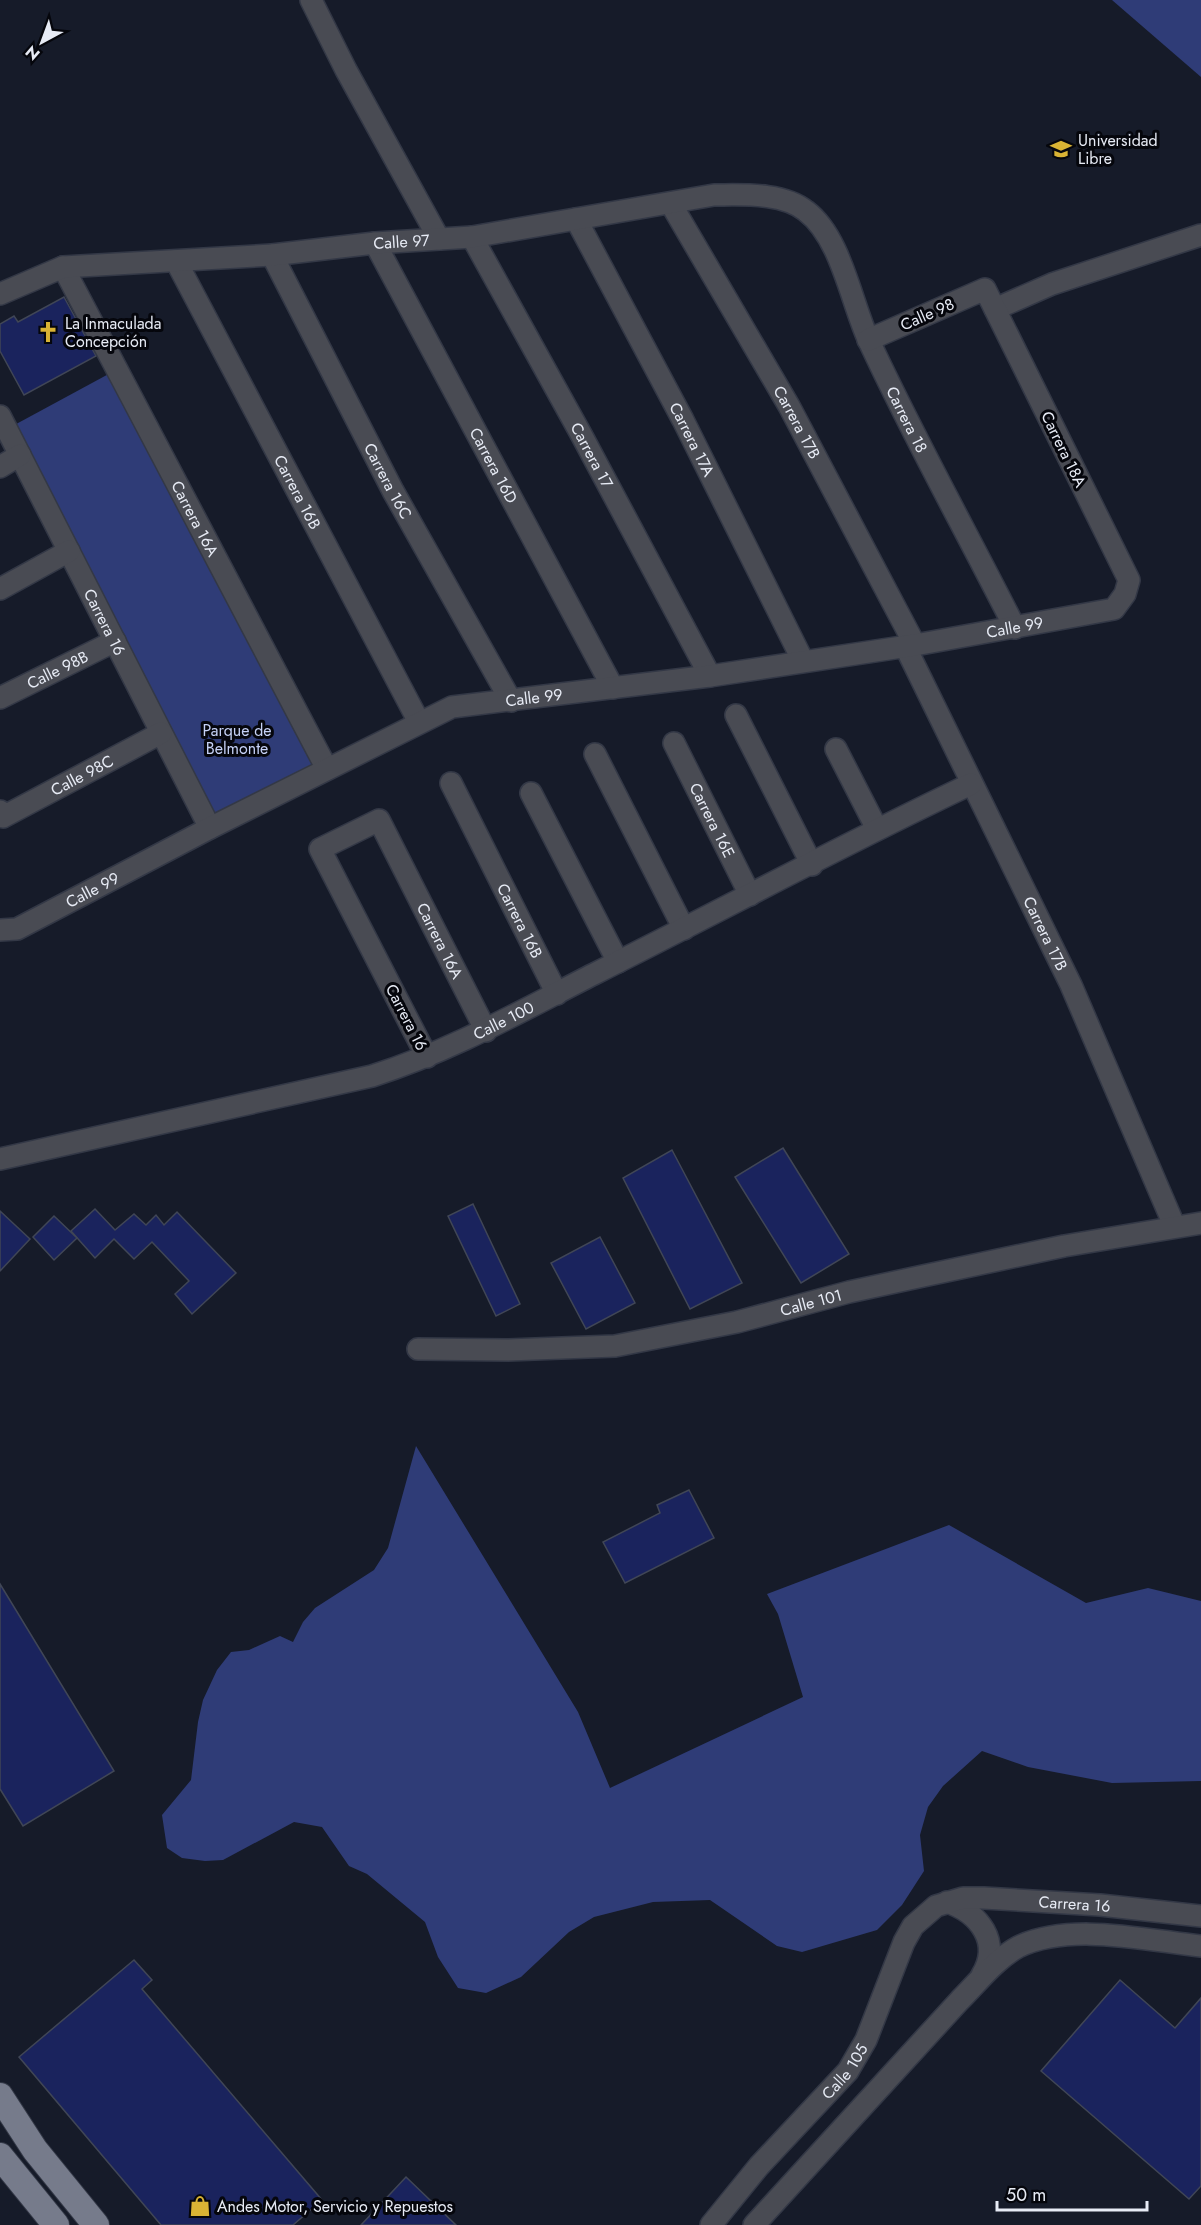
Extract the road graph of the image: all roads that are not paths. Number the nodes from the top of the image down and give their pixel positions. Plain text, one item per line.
1 (311, 0) edge
2 (671, 204) junction
3 (804, 209) joint
4 (576, 219) junction
5 (1201, 235) edge
6 (472, 237) junction
7 (439, 239) junction
8 (375, 243) junction
9 (272, 255) junction
10 (176, 261) junction
11 (63, 267) junction
12 (985, 289) joint
13 (0, 294) edge
14 (995, 309) junction
15 (868, 340) junction
16 (0, 416) edge
17 (20, 455) junction
18 (0, 467) edge
19 (69, 551) junction
20 (0, 589) edge
21 (1114, 609) joint
22 (1015, 628) junction
23 (115, 641) junction
24 (910, 645) junction
25 (803, 661) junction
26 (710, 676) junction
27 (613, 688) junction
28 (0, 698) edge
29 (511, 701) junction
30 (736, 715) dead end
31 (418, 722) junction
32 (161, 733) junction
33 (674, 743) dead end
34 (836, 748) dead end
35 (595, 754) dead end
36 (327, 770) junction
37 (451, 783) dead end
38 (971, 784) junction
39 (531, 793) dead end
40 (2, 814) edge
41 (210, 828) junction
42 (876, 829) junction
43 (320, 849) joint
44 (812, 865) junction
45 (750, 895) junction
46 (684, 929) junction
47 (0, 930) edge
48 (618, 962) junction
49 (557, 994) junction
50 (486, 1031) junction
51 (427, 1057) junction
52 (0, 1159) edge
53 (1201, 1223) edge
54 (1174, 1225) junction
55 (418, 1349) dead end
56 (947, 1902) junction
57 (1201, 1916) edge
58 (1201, 1946) edge
59 (979, 1980) junction
60 (0, 2096) edge
61 (0, 2156) edge
62 (759, 2166) junction
63 (784, 2190) junction
64 (56, 2225) edge
65 (96, 2225) edge
66 (711, 2225) edge
67 (754, 2225) edge

1 - 7 street
2 - 3 street, Calle 97
2 - 4 street, Calle 97
2 - 24 street, Carrera 17B
3 - 15 street, Carrera 18
4 - 6 street, Calle 97
4 - 25 street, Carrera 17A
5 - 14 street
6 - 7 street, Calle 97
6 - 26 street, Carrera 17
7 - 8 street, Calle 97
8 - 9 street, Calle 97
8 - 27 street, Carrera 16D
9 - 10 street, Calle 97
9 - 29 street, Carrera 16C
10 - 11 street, Calle 97
10 - 31 street, Carrera 16B
11 - 13 street, Calle 97
11 - 36 street, Carrera 16A
12 - 14 street, Carrera 18A
12 - 15 street, Calle 98
14 - 21 street, Carrera 18A
15 - 22 street, Carrera 18
16 - 17 street, Carrera 16
17 - 18 street
17 - 19 street, Carrera 16
19 - 20 street
19 - 23 street, Carrera 16
21 - 22 street, Calle 99
22 - 24 street, Calle 99
23 - 28 street, Calle 98B
23 - 32 street, Carrera 16
24 - 25 street, Calle 99
24 - 38 street, Carrera 17B
25 - 26 street, Calle 99
26 - 27 street, Calle 99
27 - 29 street, Calle 99
29 - 31 street, Calle 99
30 - 44 street
31 - 36 street, Calle 99
32 - 40 street, Calle 98C
32 - 41 street, Carrera 16
33 - 45 street, Carrera 16E
34 - 42 street
35 - 46 street
36 - 41 street, Calle 99
37 - 49 street, Carrera 16B
38 - 42 street, Calle 100
38 - 54 street, Carrera 17B
39 - 48 street
41 - 47 street, Calle 99
42 - 44 street, Calle 100
43 - 50 street, Carrera 16A
43 - 51 street, Carrera 16
44 - 45 street, Calle 100
45 - 46 street, Calle 100
46 - 48 street, Calle 100
48 - 49 street, Calle 100
49 - 50 street, Calle 100
50 - 51 street, Calle 100
51 - 52 street, Calle 100
53 - 54 street, Calle 101
54 - 55 street, Calle 101
56 - 57 street, Carrera 16
56 - 59 street
56 - 62 street, Calle 105
58 - 59 street, Carrera 16
59 - 63 street
60 - 65 main road
61 - 64 main road
62 - 63 street
62 - 66 street, Calle 105
63 - 67 street

